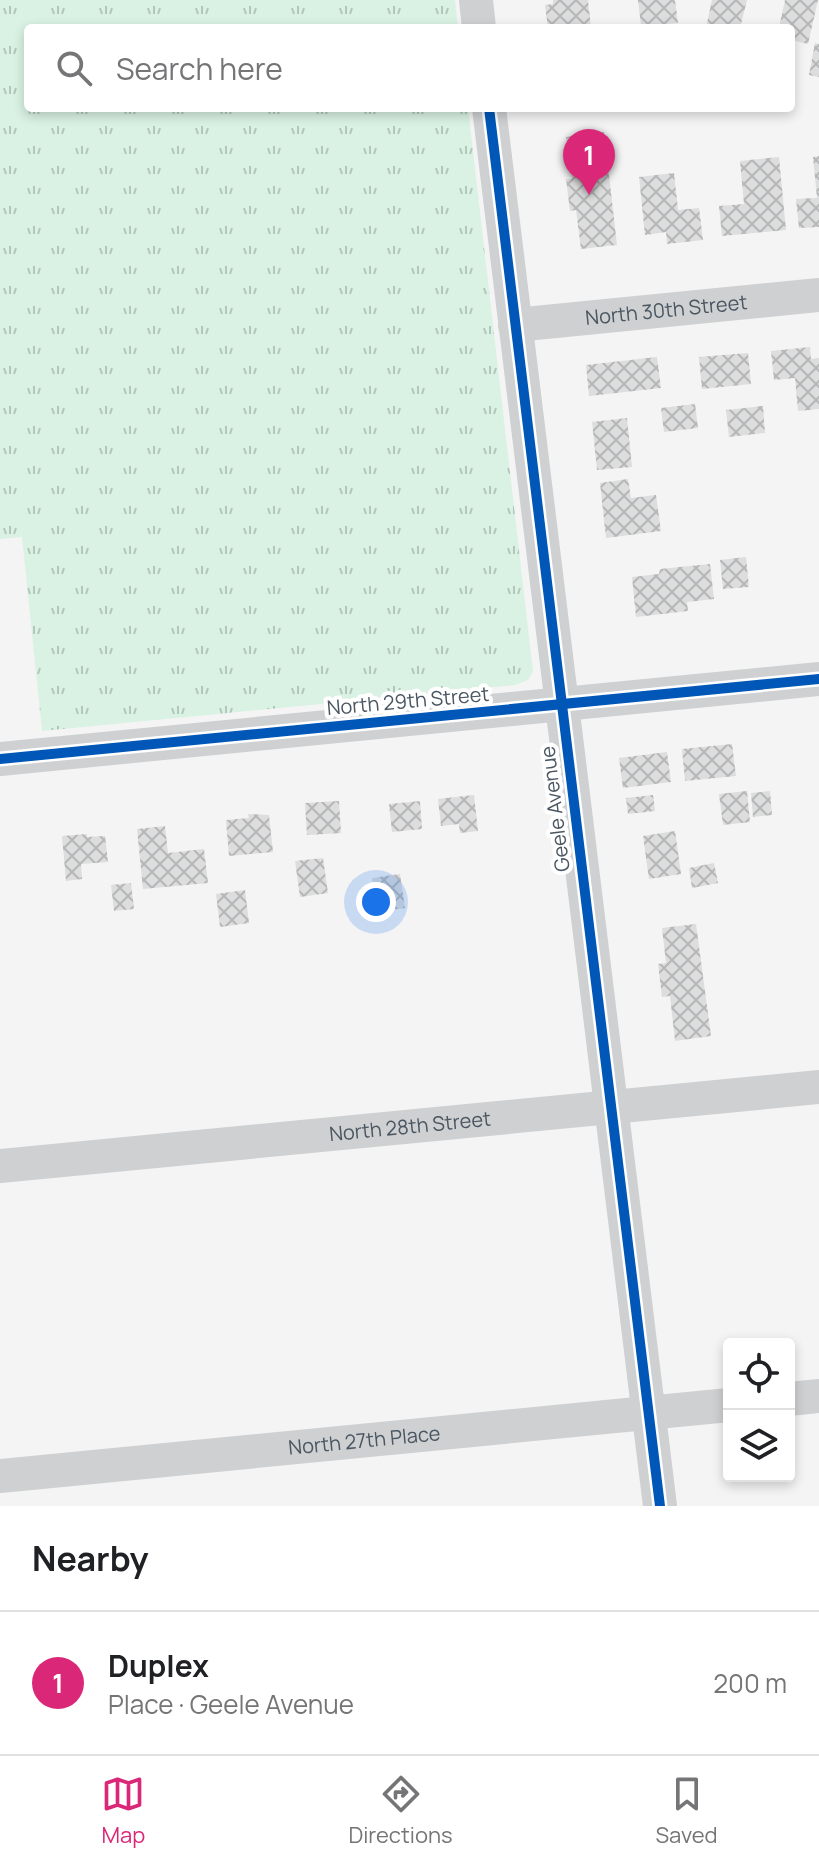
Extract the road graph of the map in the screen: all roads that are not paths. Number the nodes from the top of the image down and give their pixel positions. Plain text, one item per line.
1 (476, 0) edge
2 (479, 24) edge
3 (489, 112) edge
4 (819, 295) edge
5 (515, 325) junction
6 (819, 679) edge
7 (561, 704) junction
8 (0, 759) edge
9 (819, 1087) edge
10 (609, 1108) junction
11 (0, 1166) edge
12 (819, 1396) edge
13 (795, 1398) edge
14 (723, 1406) edge
15 (648, 1414) junction
16 (0, 1476) edge
17 (660, 1506) edge

1 - 2 street
3 - 5 street, Geele Avenue
4 - 5 street, North 30th Street
5 - 7 street, Geele Avenue
6 - 7 street, North 29th Street
7 - 8 street, North 29th Street
7 - 10 street, Geele Avenue
9 - 10 street, North 28th Street
10 - 11 street, North 28th Street
10 - 15 street, Geele Avenue
12 - 13 street
14 - 15 street, North 27th Place
15 - 16 street, North 27th Place
15 - 17 street, Geele Avenue

